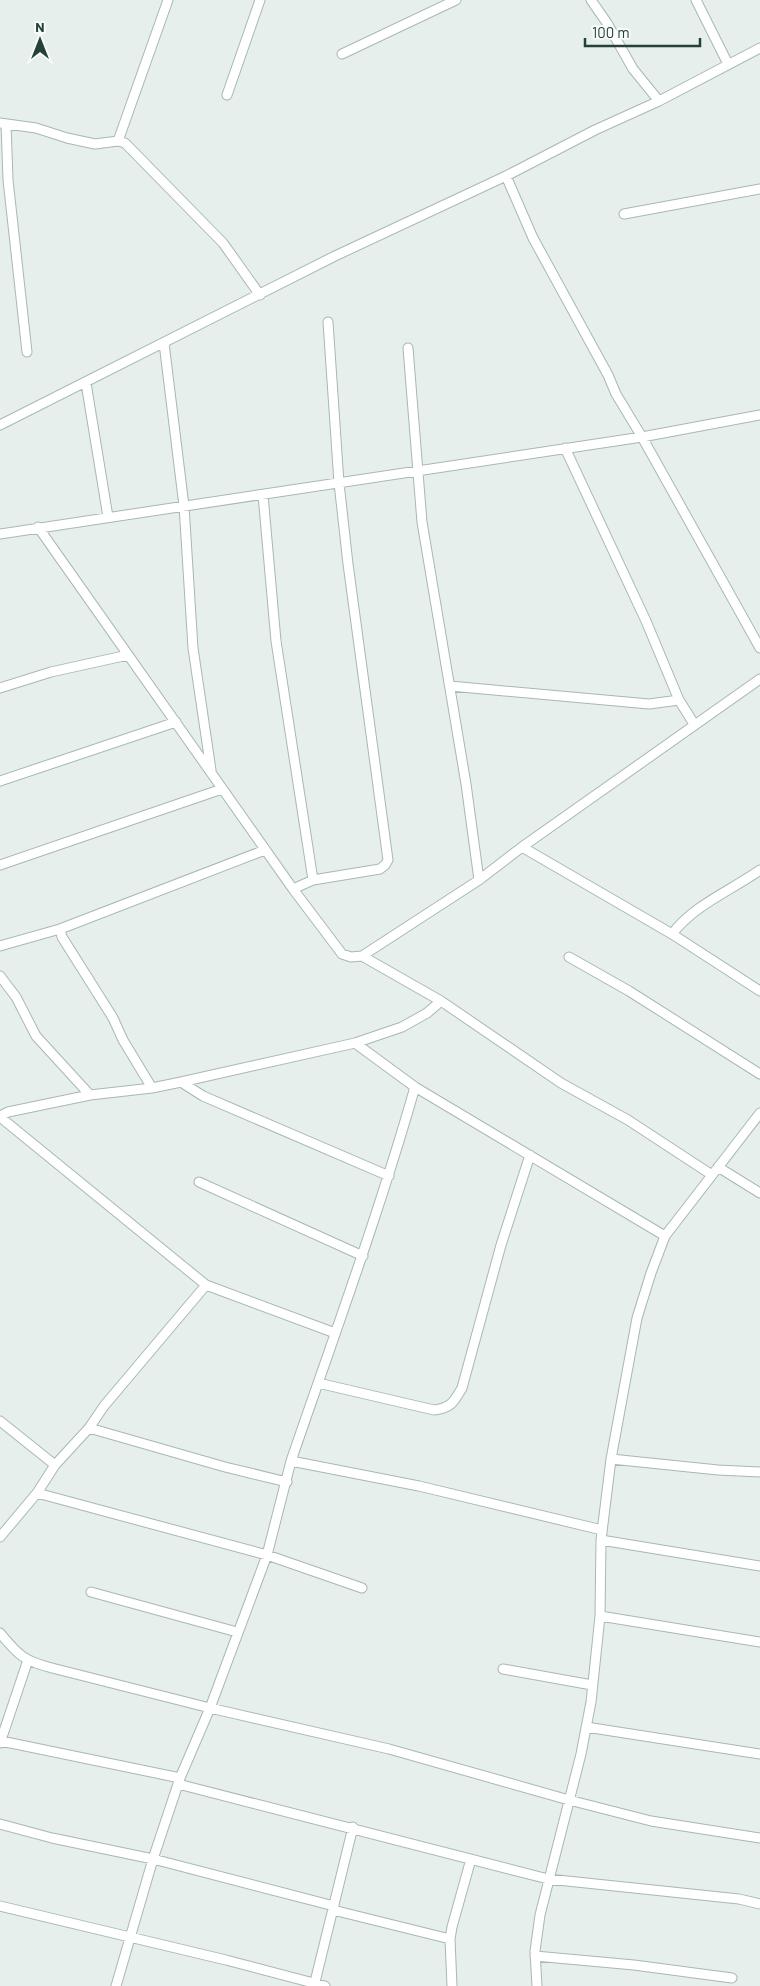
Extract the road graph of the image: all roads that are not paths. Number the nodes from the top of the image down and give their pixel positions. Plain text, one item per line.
1 (168, 0) edge
2 (260, 0) edge
3 (456, 0) edge
4 (591, 0) edge
5 (696, 0) edge
6 (760, 48) edge
7 (342, 54) dead end
8 (728, 64) junction
9 (227, 95) dead end
10 (660, 101) junction
11 (3, 124) edge
12 (118, 141) junction
13 (506, 176) junction
14 (760, 189) edge
15 (624, 214) dead end
16 (260, 295) junction
17 (328, 322) dead end
18 (164, 343) junction
19 (408, 348) dead end
20 (27, 352) dead end
21 (86, 383) junction
22 (760, 415) edge
23 (0, 425) edge
24 (642, 437) junction
25 (565, 448) junction
26 (418, 471) junction
27 (339, 483) junction
28 (264, 495) junction
29 (184, 506) junction
30 (108, 517) junction
31 (38, 527) junction
32 (0, 534) edge
33 (760, 648) edge
34 (128, 654) junction
35 (760, 679) edge
36 (450, 686) junction
37 (0, 688) edge
38 (679, 700) junction
39 (176, 722) junction
40 (694, 724) junction
41 (212, 774) junction
42 (0, 781) edge
43 (222, 789) junction
44 (522, 847) junction
45 (265, 850) junction
46 (0, 865) edge
47 (760, 870) edge
48 (313, 880) junction
49 (479, 880) junction
50 (293, 889) junction
51 (60, 930) junction
52 (672, 934) junction
53 (0, 946) edge
54 (362, 956) junction
55 (569, 957) dead end
56 (0, 976) edge
57 (760, 991) edge
58 (441, 1001) junction
59 (355, 1043) junction
60 (760, 1074) edge
61 (182, 1082) junction
62 (415, 1087) junction
63 (152, 1088) junction
64 (90, 1095) junction
65 (760, 1113) edge
66 (0, 1117) edge
67 (530, 1155) junction
68 (718, 1168) junction
69 (712, 1175) junction
70 (389, 1176) junction
71 (199, 1182) dead end
72 (760, 1193) edge
73 (665, 1236) junction
74 (363, 1256) junction
75 (206, 1285) junction
76 (335, 1333) junction
77 (318, 1383) junction
78 (0, 1421) edge
79 (89, 1428) junction
80 (611, 1459) junction
81 (291, 1460) junction
82 (55, 1465) junction
83 (760, 1472) edge
84 (287, 1482) junction
85 (37, 1493) junction
86 (0, 1522) edge
87 (8, 1528) junction
88 (602, 1530) junction
89 (0, 1537) edge
90 (601, 1540) junction
91 (266, 1555) junction
92 (760, 1566) edge
93 (362, 1588) dead end
94 (91, 1592) dead end
95 (600, 1616) junction
96 (237, 1632) junction
97 (0, 1633) edge
98 (760, 1642) edge
99 (28, 1660) junction
100 (503, 1670) dead end
101 (592, 1685) junction
102 (210, 1708) junction
103 (586, 1727) junction
104 (0, 1742) edge
105 (760, 1754) edge
106 (179, 1781) junction
107 (569, 1800) junction
108 (0, 1824) edge
109 (353, 1828) junction
110 (760, 1838) edge
111 (154, 1859) junction
112 (471, 1859) junction
113 (548, 1879) junction
114 (760, 1904) edge
115 (0, 1906) edge
116 (333, 1908) junction
117 (131, 1939) junction
118 (450, 1939) junction
119 (535, 1956) junction
120 (732, 1978) dead end
121 (314, 1985) edge
122 (116, 1986) edge
123 (325, 1986) edge
124 (452, 1986) edge
125 (537, 1986) edge

1 - 12 street
2 - 9 street
3 - 7 street
4 - 10 street
5 - 8 street
6 - 8 street
8 - 10 street
10 - 13 street
11 - 12 street
11 - 20 street
12 - 16 street
13 - 16 street
13 - 24 street
14 - 15 street
16 - 18 street
17 - 27 street
18 - 21 street
18 - 29 street
19 - 26 street
21 - 23 street
21 - 30 street
22 - 24 street
24 - 25 street
24 - 33 street
25 - 26 street
25 - 38 street
26 - 27 street
26 - 36 street
27 - 28 street
27 - 48 street
28 - 29 street
28 - 48 street
29 - 30 street
29 - 41 street
30 - 31 street
31 - 32 street
31 - 34 street
34 - 37 street
34 - 39 street
35 - 40 street
36 - 38 street
36 - 49 street
38 - 40 street
39 - 41 street
39 - 42 street
40 - 44 street
41 - 43 street
43 - 45 street
43 - 46 street
44 - 49 street
44 - 52 street
45 - 50 street
45 - 51 street
47 - 52 street
48 - 50 street
49 - 54 street
50 - 54 street
51 - 53 street
51 - 63 street
52 - 57 street
54 - 58 street
55 - 60 street
56 - 64 street
58 - 59 street
58 - 69 street
59 - 61 street
59 - 62 street
61 - 63 street
61 - 70 street
62 - 67 street
62 - 70 street
63 - 64 street
64 - 66 street
65 - 68 street
66 - 75 street
67 - 73 street
67 - 77 street
68 - 69 street
68 - 72 street
69 - 73 street
70 - 74 street
71 - 74 street
73 - 80 street
74 - 76 street
75 - 76 street
75 - 79 street
76 - 77 street
77 - 81 street
78 - 82 street
79 - 82 street
79 - 84 street
80 - 83 street
80 - 88 street
81 - 84 street
81 - 88 street
82 - 85 street
84 - 91 street
85 - 87 street
85 - 91 street
86 - 87 street
87 - 89 street
88 - 90 street
90 - 92 street
90 - 95 street
91 - 93 street
91 - 96 street
94 - 96 street
95 - 98 street
95 - 101 street
96 - 102 street
97 - 99 street
99 - 102 street
99 - 104 street
100 - 101 street
101 - 103 street
102 - 106 street
102 - 107 street
103 - 105 street
103 - 107 street
104 - 106 street
106 - 109 street
106 - 111 street
107 - 110 street
107 - 113 street
108 - 111 street
109 - 112 street
109 - 116 street
111 - 116 street
111 - 117 street
112 - 113 street
112 - 118 street
113 - 114 street
113 - 119 street
115 - 117 street
116 - 118 street
116 - 121 street
117 - 121 street
117 - 122 street
118 - 124 street
119 - 120 street
119 - 125 street
121 - 123 street

